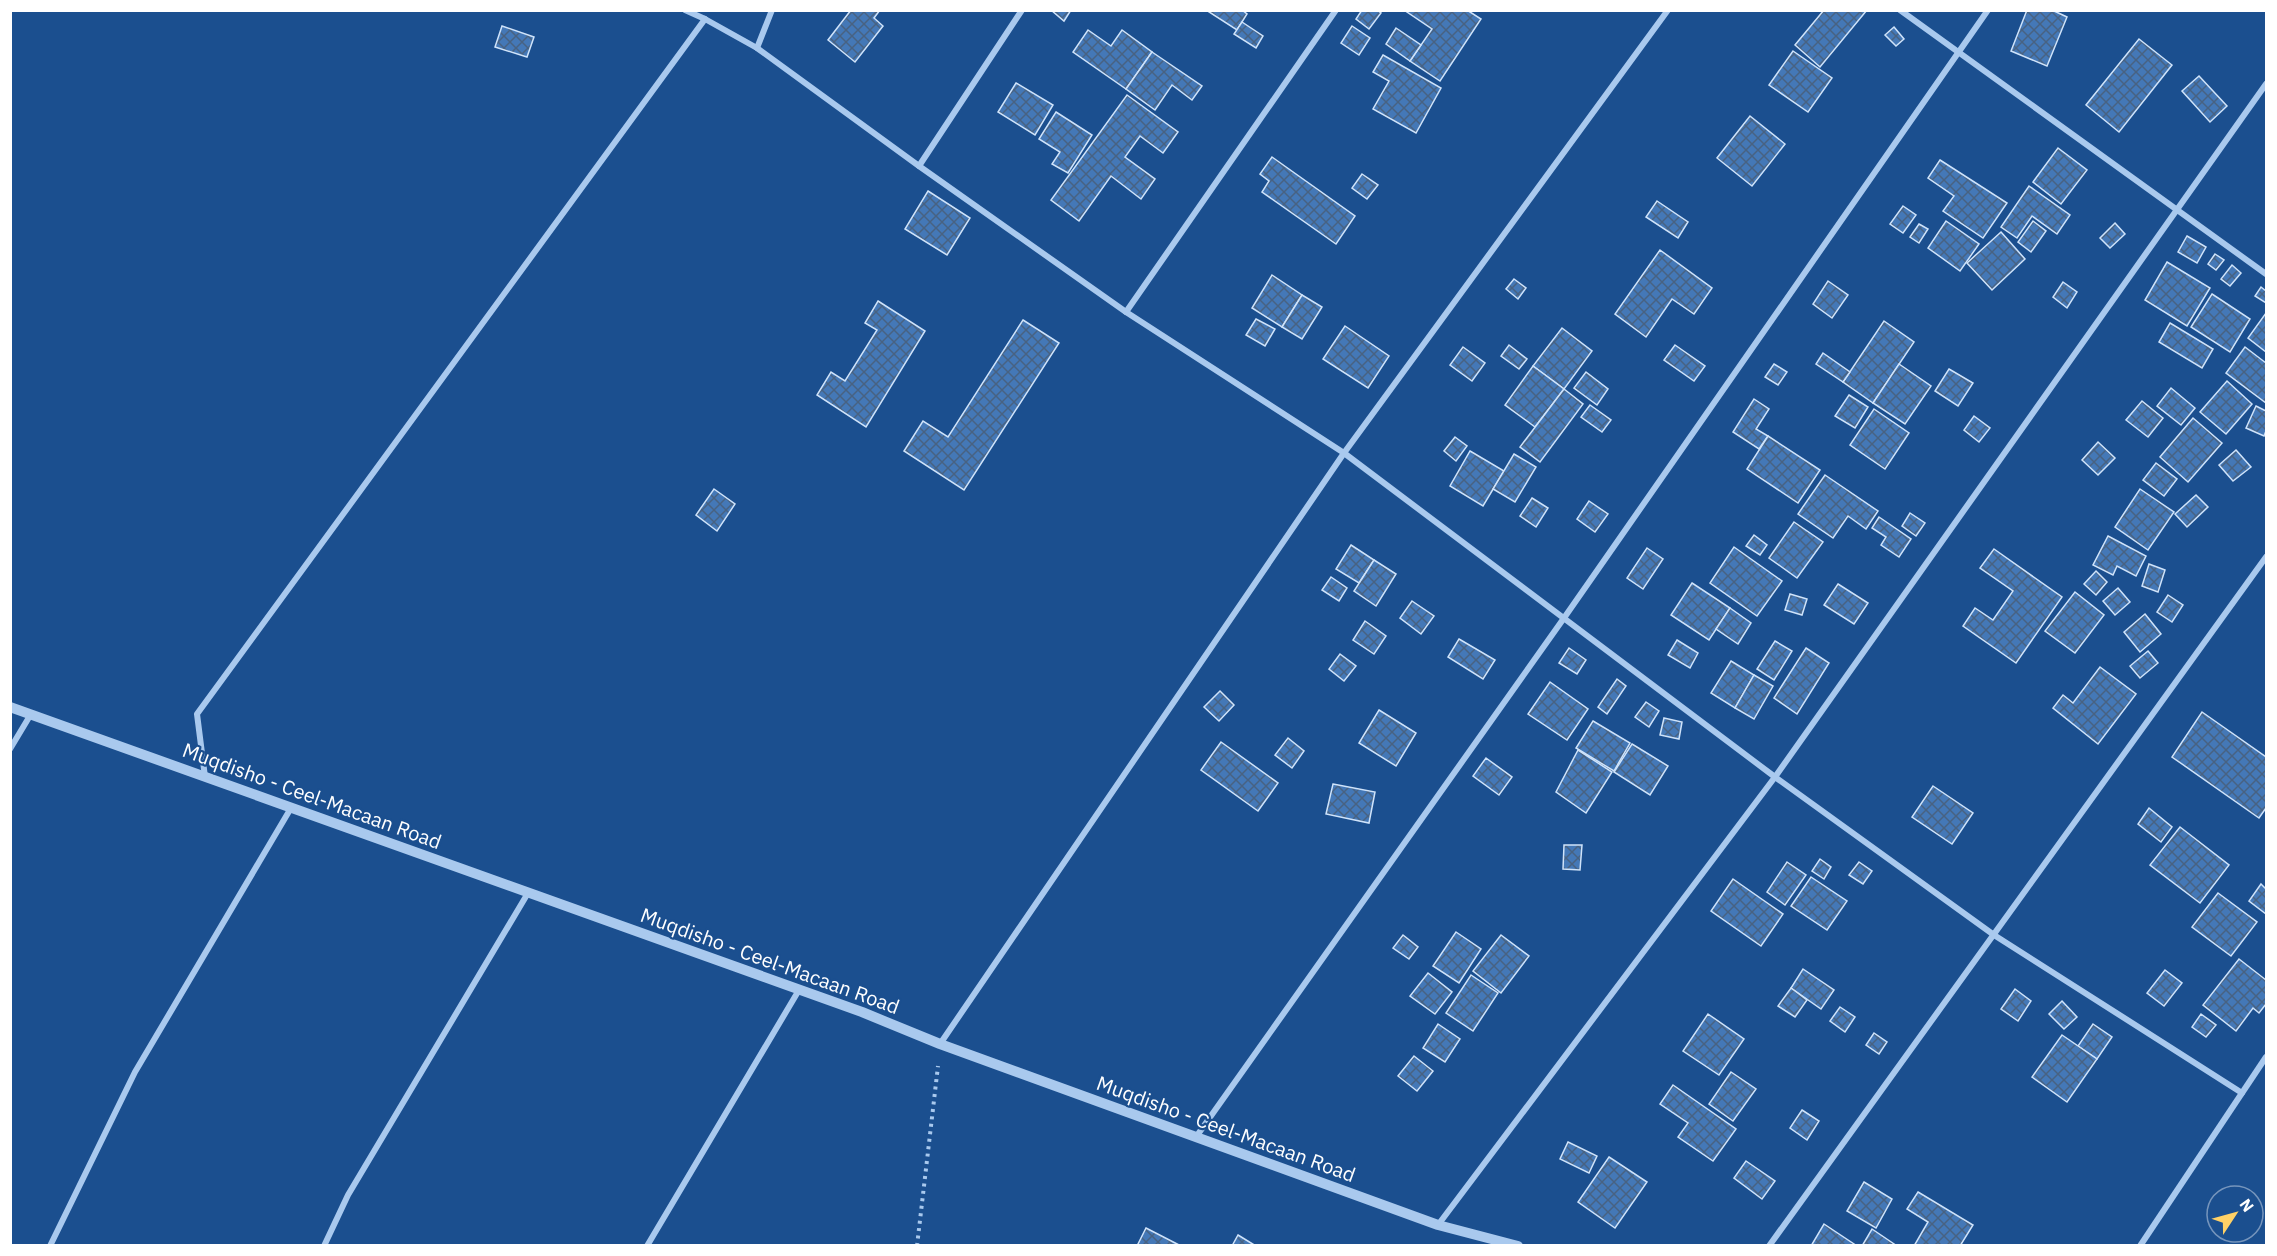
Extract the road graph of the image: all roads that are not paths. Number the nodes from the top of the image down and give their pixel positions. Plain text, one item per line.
1 (685, 10) edge
2 (772, 10) edge
3 (1022, 10) edge
4 (1336, 10) edge
5 (1668, 10) edge
6 (1900, 10) edge
7 (1988, 10) edge
8 (705, 19) junction
9 (756, 48) junction
10 (1958, 52) junction
11 (2266, 84) edge
12 (919, 166) junction
13 (2177, 210) junction
14 (2266, 274) edge
15 (1126, 312) junction
16 (1344, 453) junction
17 (2266, 557) edge
18 (1564, 618) junction
19 (10, 707) edge
20 (31, 714) junction
21 (10, 749) edge
22 (205, 777) junction
23 (1775, 777) junction
24 (291, 808) junction
25 (528, 893) junction
26 (1994, 935) junction
27 (799, 990) junction
28 (940, 1044) junction
29 (2266, 1057) edge
30 (2242, 1093) junction
31 (1196, 1137) junction
32 (1438, 1225) junction
33 (50, 1245) edge
34 (324, 1245) edge
35 (646, 1245) edge
36 (1518, 1245) edge
37 (1769, 1245) edge
38 (2140, 1245) edge

1 - 8 street
2 - 9 street
3 - 12 street
4 - 15 street
5 - 16 street
6 - 10 street
7 - 10 street
8 - 9 street
8 - 22 street
9 - 12 street
10 - 13 street
10 - 18 street
11 - 13 street
12 - 15 street
13 - 14 street
13 - 23 street
15 - 16 street
16 - 18 street
16 - 28 street
17 - 26 street
18 - 23 street
18 - 31 street
19 - 20 street, Muqdisho - Ceel-Macaan Road
20 - 21 street
20 - 22 street, Muqdisho - Ceel-Macaan Road
22 - 24 street, Muqdisho - Ceel-Macaan Road
23 - 26 street
23 - 32 street
24 - 25 street, Muqdisho - Ceel-Macaan Road
24 - 33 street
25 - 27 street, Muqdisho - Ceel-Macaan Road
25 - 34 street
26 - 30 street
26 - 37 street
27 - 28 street, Muqdisho - Ceel-Macaan Road
27 - 35 street
28 - 31 street, Muqdisho - Ceel-Macaan Road
29 - 30 street
30 - 38 street
31 - 32 street, Muqdisho - Ceel-Macaan Road
32 - 36 street, Muqdisho - Ceel-Macaan Road

